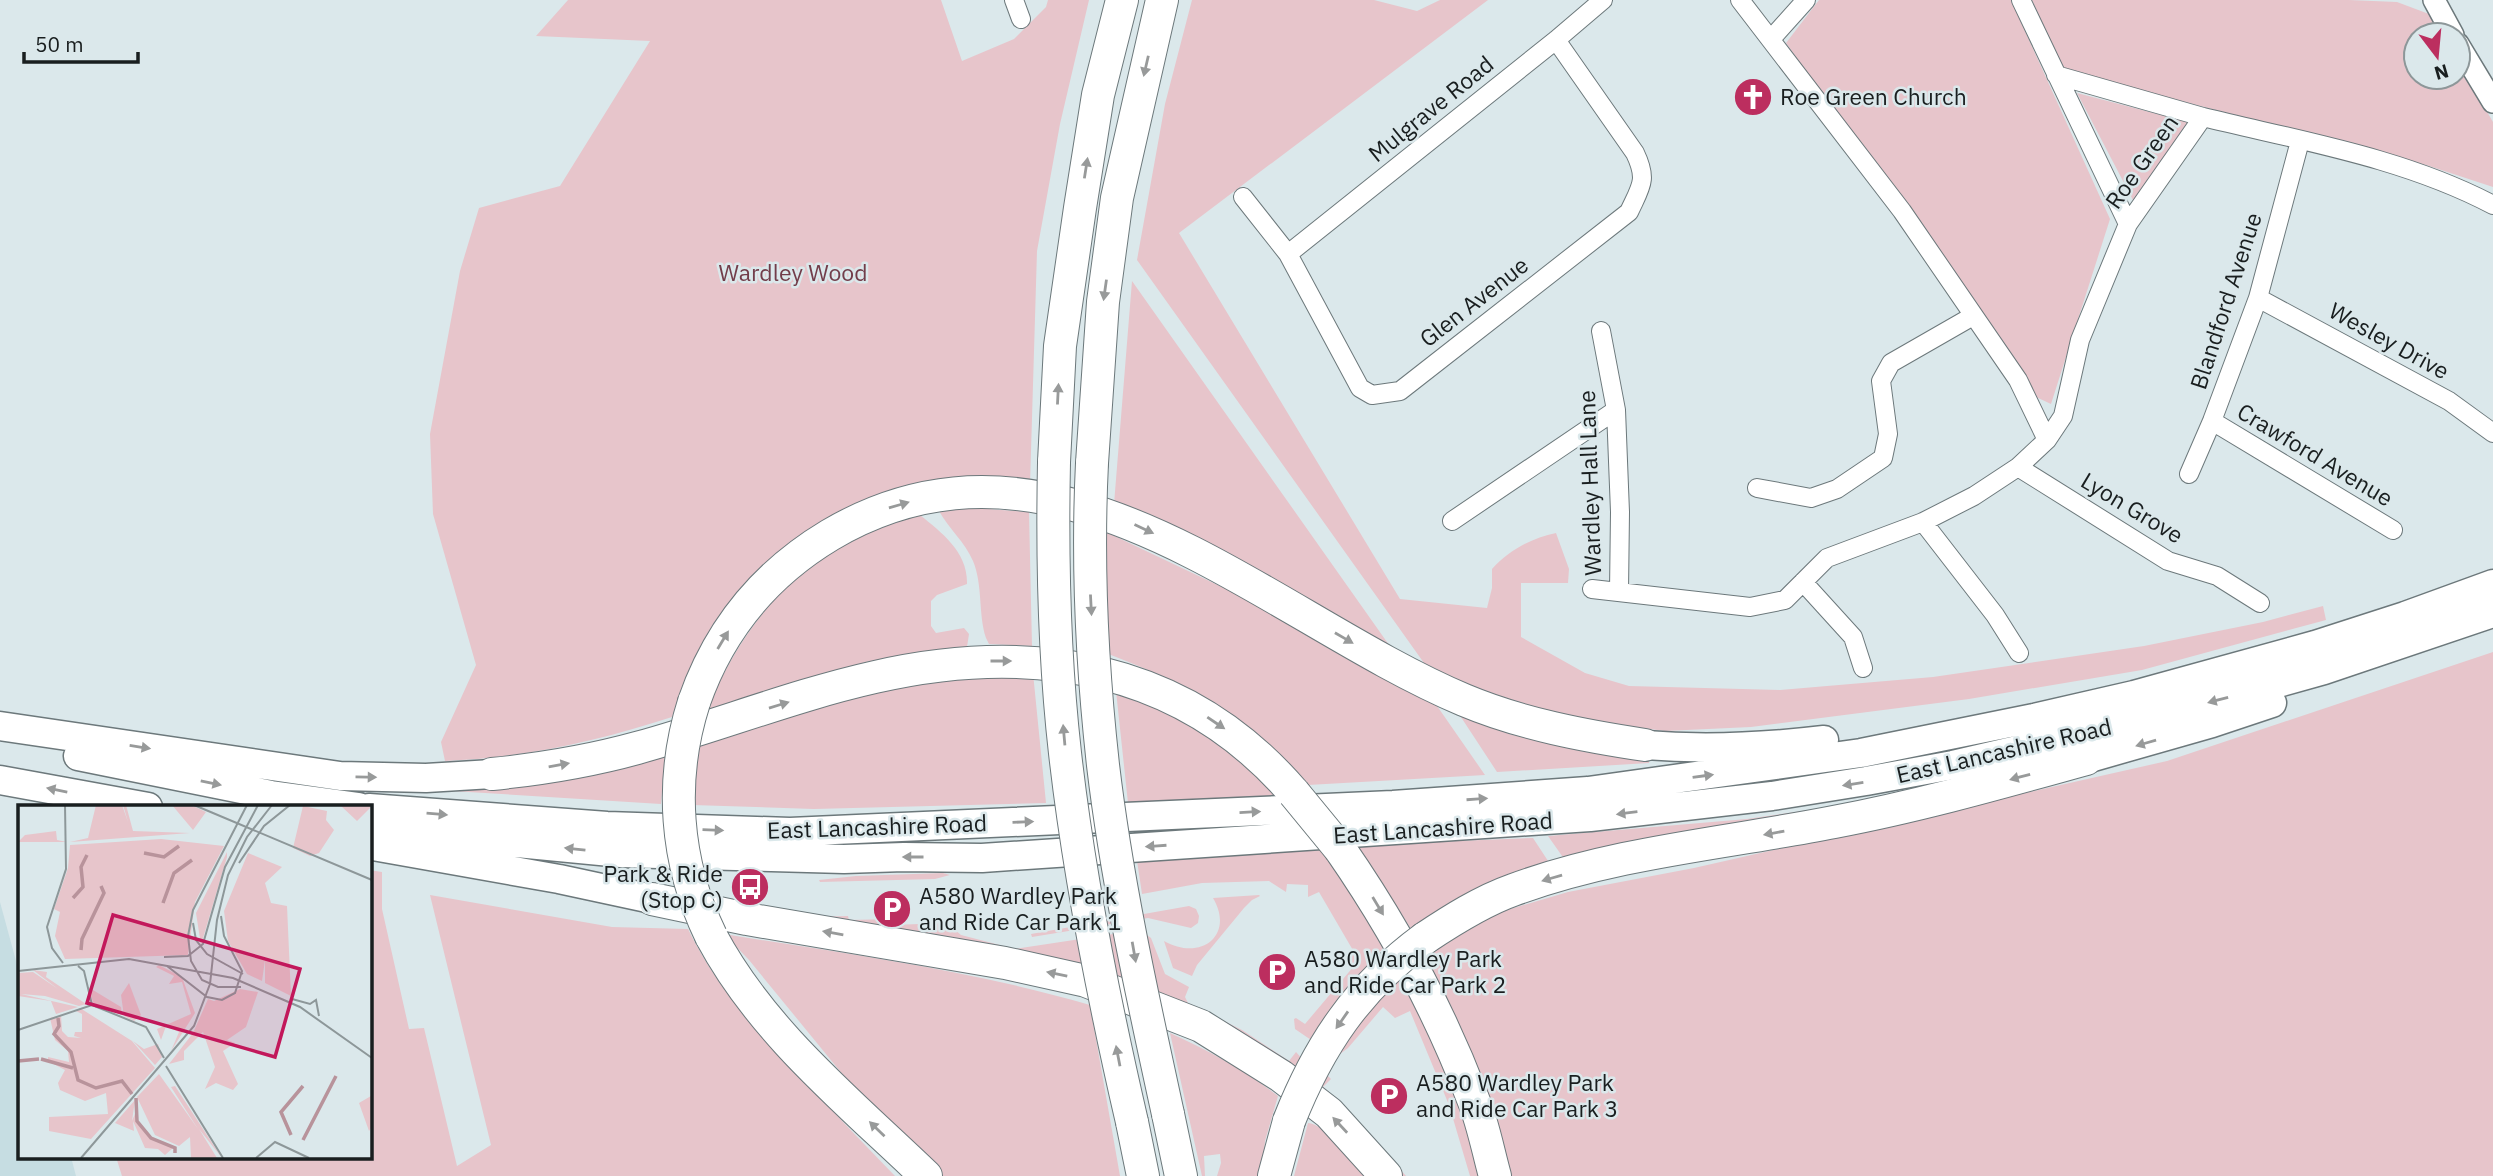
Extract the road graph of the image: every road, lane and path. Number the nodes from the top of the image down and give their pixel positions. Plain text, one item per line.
1 (1014, 0) edge
2 (1122, 0) edge
3 (1162, 0) edge
4 (1602, 0) edge
5 (1740, 0) edge
6 (1806, 0) edge
7 (2021, 0) edge
8 (2434, 0) edge
9 (1021, 19) dead end
10 (2445, 21) edge
11 (1771, 39) junction
12 (1556, 40) junction
13 (2472, 67) edge
14 (2056, 75) junction
15 (2493, 102) edge
16 (2203, 117) junction
17 (2300, 141) junction
18 (1243, 197) dead end
19 (2493, 205) edge
20 (2128, 224) junction
21 (1288, 254) junction
22 (2259, 298) junction
23 (1973, 316) junction
24 (1601, 331) dead end
25 (1616, 410) junction
26 (2212, 421) junction
27 (2493, 433) edge
28 (2047, 440) junction
29 (2018, 467) junction
30 (2189, 474) dead end
31 (1757, 488) dead end
32 (1452, 521) dead end
33 (1923, 522) junction
34 (2393, 530) dead end
35 (1803, 582) junction
36 (2493, 584) edge
37 (1592, 589) dead end
38 (1619, 591) junction
39 (2260, 603) dead end
40 (2493, 612) edge
41 (2415, 640) junction
42 (2020, 653) dead end
43 (1863, 668) dead end
44 (2134, 695) junction
45 (0, 726) edge
46 (0, 739) edge
47 (1645, 745) joint
48 (2086, 759) joint
49 (492, 774) joint
50 (0, 779) edge
51 (137, 805) edge
52 (344, 805) edge
53 (371, 808) edge
54 (371, 829) edge
55 (371, 846) edge
56 (667, 855) junction
57 (559, 879) junction
58 (652, 899) joint
59 (926, 1176) edge
60 (1143, 1176) edge
61 (1181, 1176) edge
62 (1274, 1176) edge
63 (1386, 1176) edge
64 (1495, 1176) edge

1 - 9 street
60 -> 2 highway, bridge
3 -> 61 highway, bridge
4 - 12 street, Mulgrave Road
5 - 11 street
6 - 11 street
7 - 14 street
8 - 10 street
11 - 23 street
12 - 21 street, Mulgrave Road
12 - 21 street, Glen Avenue
13 - 15 street
14 - 16 street
14 - 20 street
16 - 17 street, Roe Green
16 - 20 street, Roe Green
17 - 19 street, Roe Green
17 - 22 street, Blandford Avenue
18 - 21 street, Glen Avenue
20 - 28 street, Roe Green
22 - 26 street, Blandford Avenue
22 - 27 street, Wesley Drive
23 - 28 street
23 - 31 street
24 - 25 street, Wardley Hall Lane
25 - 32 street
25 - 38 street, Wardley Hall Lane
26 - 30 street, Blandford Avenue
26 - 34 street, Crawford Avenue
28 - 29 street, Roe Green
29 - 33 street, Wardley Hall Lane
29 - 39 street, Lyon Grove
33 - 35 street, Wardley Hall Lane
33 - 42 street
35 - 38 street, Wardley Hall Lane
35 - 43 street
36 - 44 highway, East Lancashire Road
37 - 38 street, Wardley Hall Lane
40 - 41 highway, East Lancashire Road
41 -> 48 highway
41 -> 56 highway, East Lancashire Road
44 - 47 highway
53 -> 44 highway, East Lancashire Road
45 -> 49 highway
46 -> 52 highway
59 -> 47 highway, bridge
48 -> 62 highway, bridge
49 -> 64 highway, bridge
51 -> 50 highway
56 -> 54 highway, East Lancashire Road
55 - 57 highway
56 - 57 highway
57 - 58 highway
63 -> 58 highway

